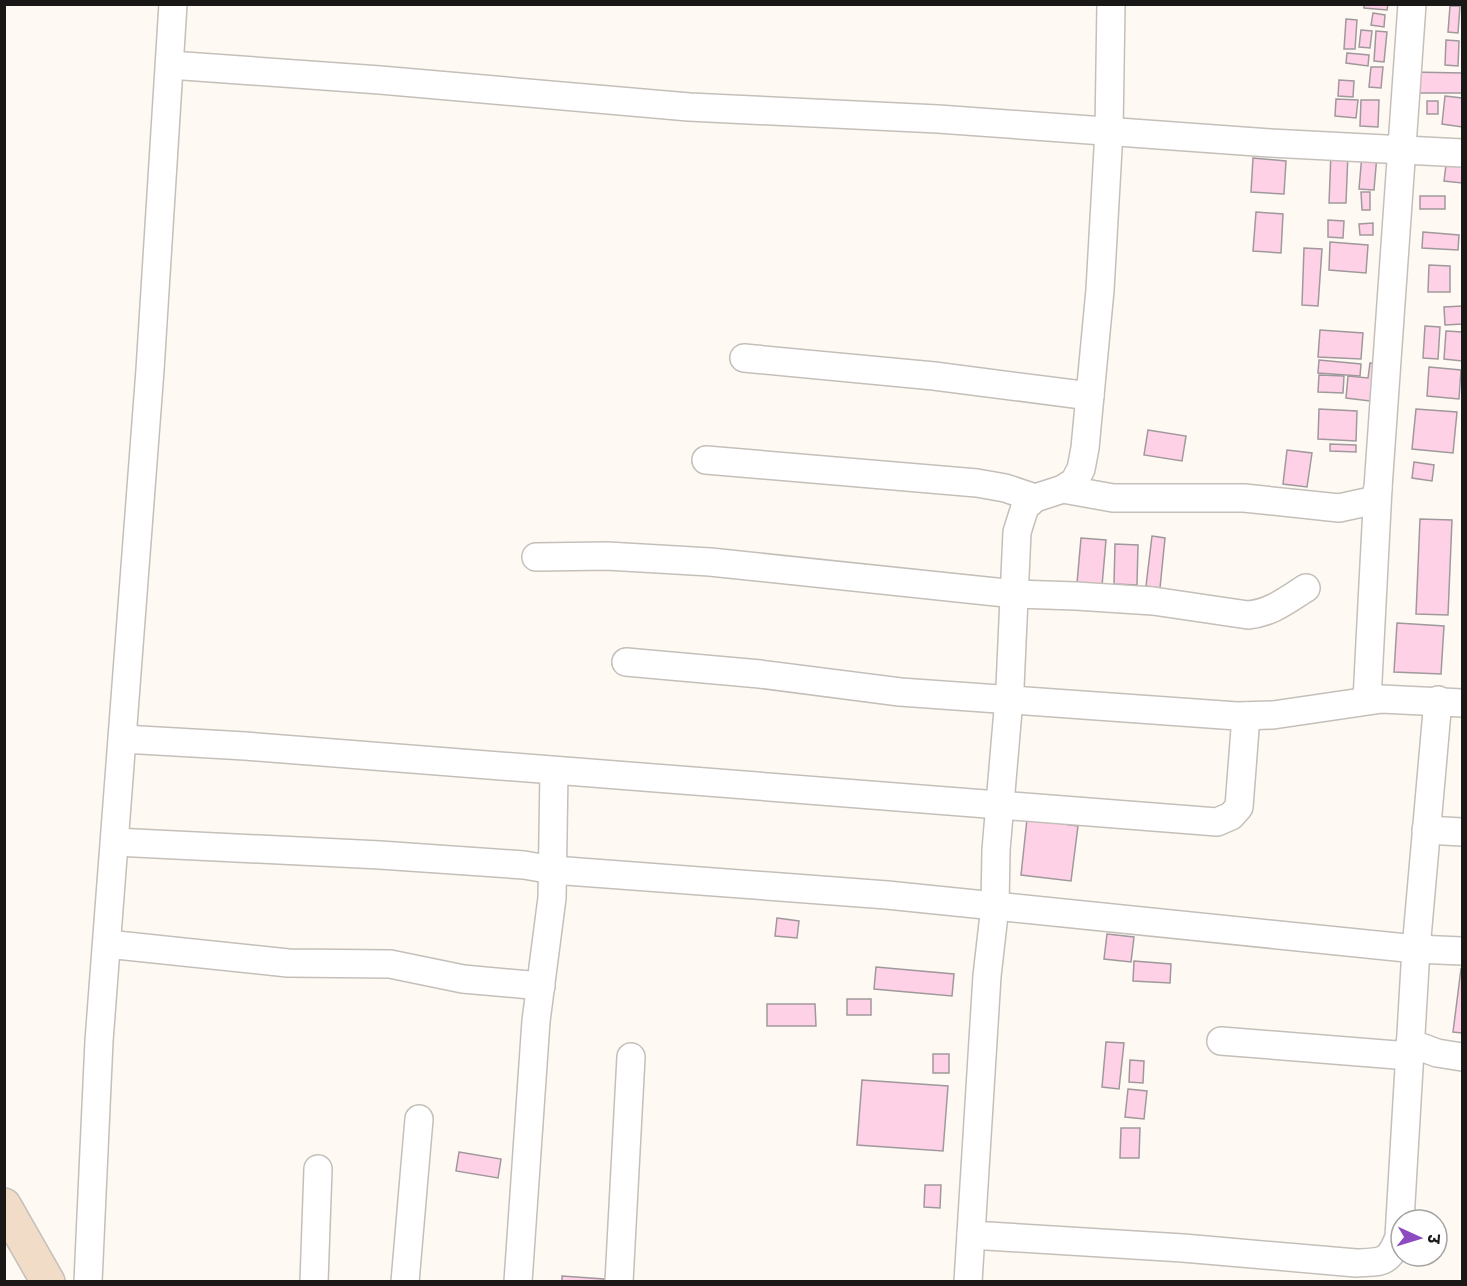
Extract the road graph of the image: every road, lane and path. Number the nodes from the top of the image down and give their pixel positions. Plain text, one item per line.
1 (173, 4) edge
2 (1111, 4) edge
3 (1412, 4) edge
4 (170, 65) junction
5 (1109, 131) junction
6 (1401, 150) junction
7 (1462, 153) edge
8 (744, 358) dead end
9 (1090, 396) junction
10 (706, 460) dead end
11 (1378, 488) junction
12 (1062, 489) junction
13 (1035, 498) junction
14 (536, 556) dead end
15 (1306, 588) dead end
16 (1015, 594) junction
17 (626, 662) dead end
18 (1009, 698) junction
19 (1367, 700) junction
20 (1450, 702) edge
21 (1246, 716) junction
22 (123, 739) junction
23 (554, 771) junction
24 (1000, 806) junction
25 (1426, 830) junction
26 (1462, 832) edge
27 (115, 842) junction
28 (553, 870) junction
29 (995, 906) junction
30 (107, 944) junction
31 (1416, 949) junction
32 (1462, 951) edge
33 (541, 986) junction
34 (1221, 1041) dead end
35 (1409, 1050) junction
36 (631, 1057) dead end
37 (1462, 1058) edge
38 (419, 1119) dead end
39 (318, 1169) dead end
40 (4, 1205) edge
41 (1401, 1208) edge
42 (971, 1235) junction
43 (1389, 1268) edge
44 (48, 1281) edge
45 (88, 1281) edge
46 (314, 1281) edge
47 (405, 1281) edge
48 (518, 1281) edge
49 (619, 1281) edge
50 (968, 1281) edge

1 - 4 street
2 - 5 street
3 - 6 street
4 - 5 street
4 - 22 street
5 - 6 street
5 - 9 street
6 - 7 street
6 - 11 street
8 - 9 street
9 - 12 street
10 - 13 street
11 - 12 street
11 - 19 street
12 - 13 street
13 - 16 street
14 - 16 street
15 - 16 street
16 - 18 street
17 - 18 street
18 - 21 street
18 - 24 street
19 - 20 street
19 - 21 street
20 - 25 street
21 - 24 street
22 - 23 street
22 - 27 street
23 - 24 street
23 - 28 street
24 - 29 street
25 - 26 street
25 - 31 street
27 - 28 street
27 - 30 street
28 - 29 street
28 - 33 street
29 - 31 street
29 - 42 street
30 - 33 street
30 - 45 street
31 - 32 street
31 - 35 street
33 - 48 street
34 - 35 street
35 - 37 street
35 - 41 street
36 - 49 street
38 - 47 street
39 - 46 street
40 - 44 street
42 - 43 street
42 - 50 street

